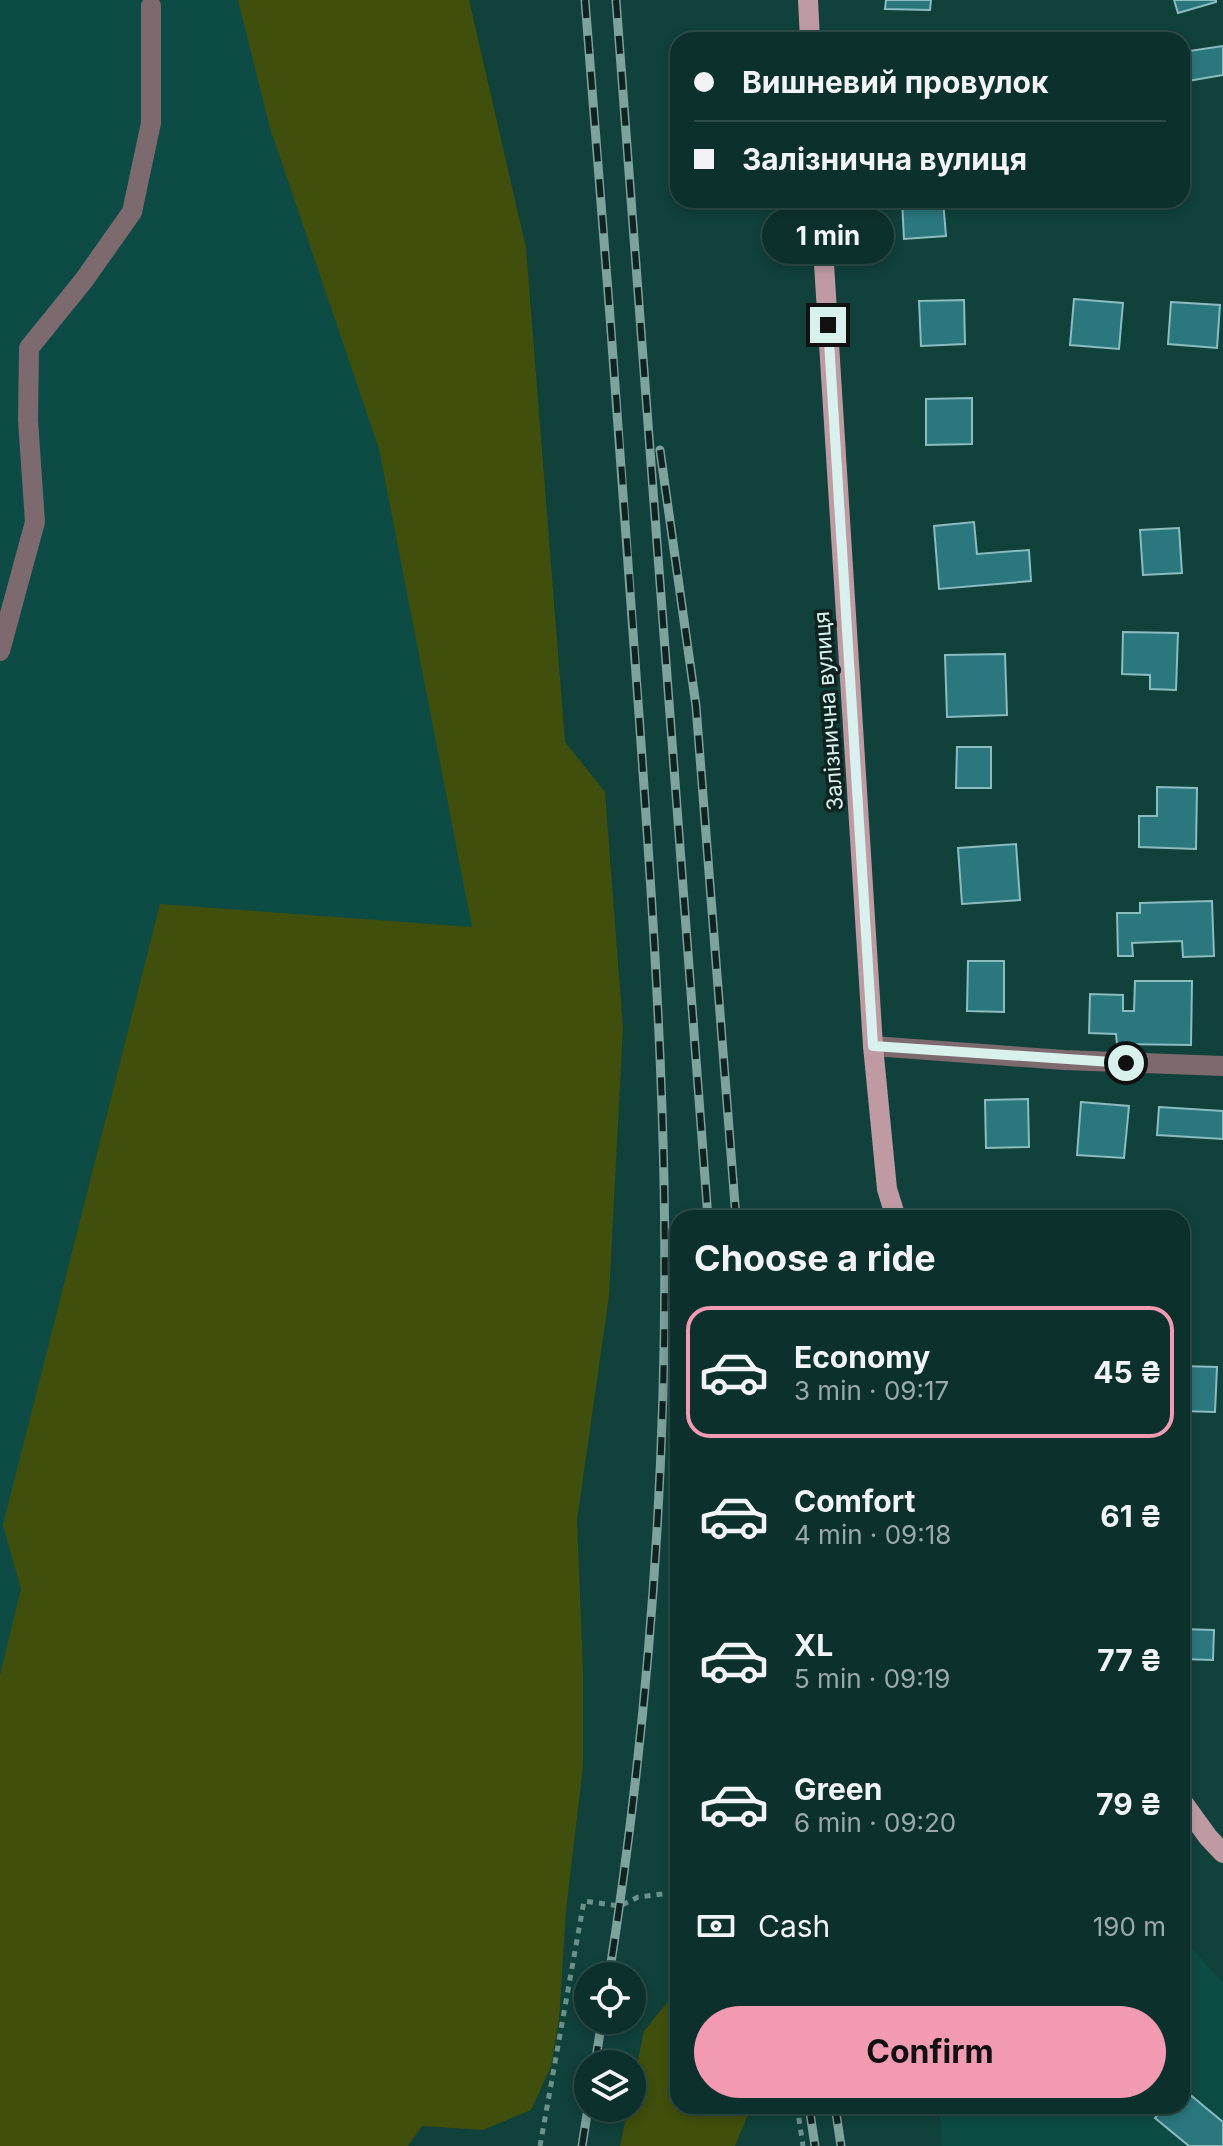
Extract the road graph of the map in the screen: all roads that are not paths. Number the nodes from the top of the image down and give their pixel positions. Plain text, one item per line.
1 (808, 0) edge
2 (151, 6) dead end
3 (810, 32) edge
4 (821, 208) edge
5 (0, 651) edge
6 (873, 1046) junction
7 (1223, 1066) edge
8 (887, 1189) junction
9 (885, 1210) edge
10 (894, 1210) edge
11 (1190, 1812) edge
12 (1223, 1853) edge

1 - 3 main road
2 - 5 street
4 - 6 main road, Залізнична вулиця
6 - 7 street
6 - 8 main road, Залізнична вулиця
8 - 9 street
8 - 10 main road, Залізнична вулиця
11 - 12 main road

